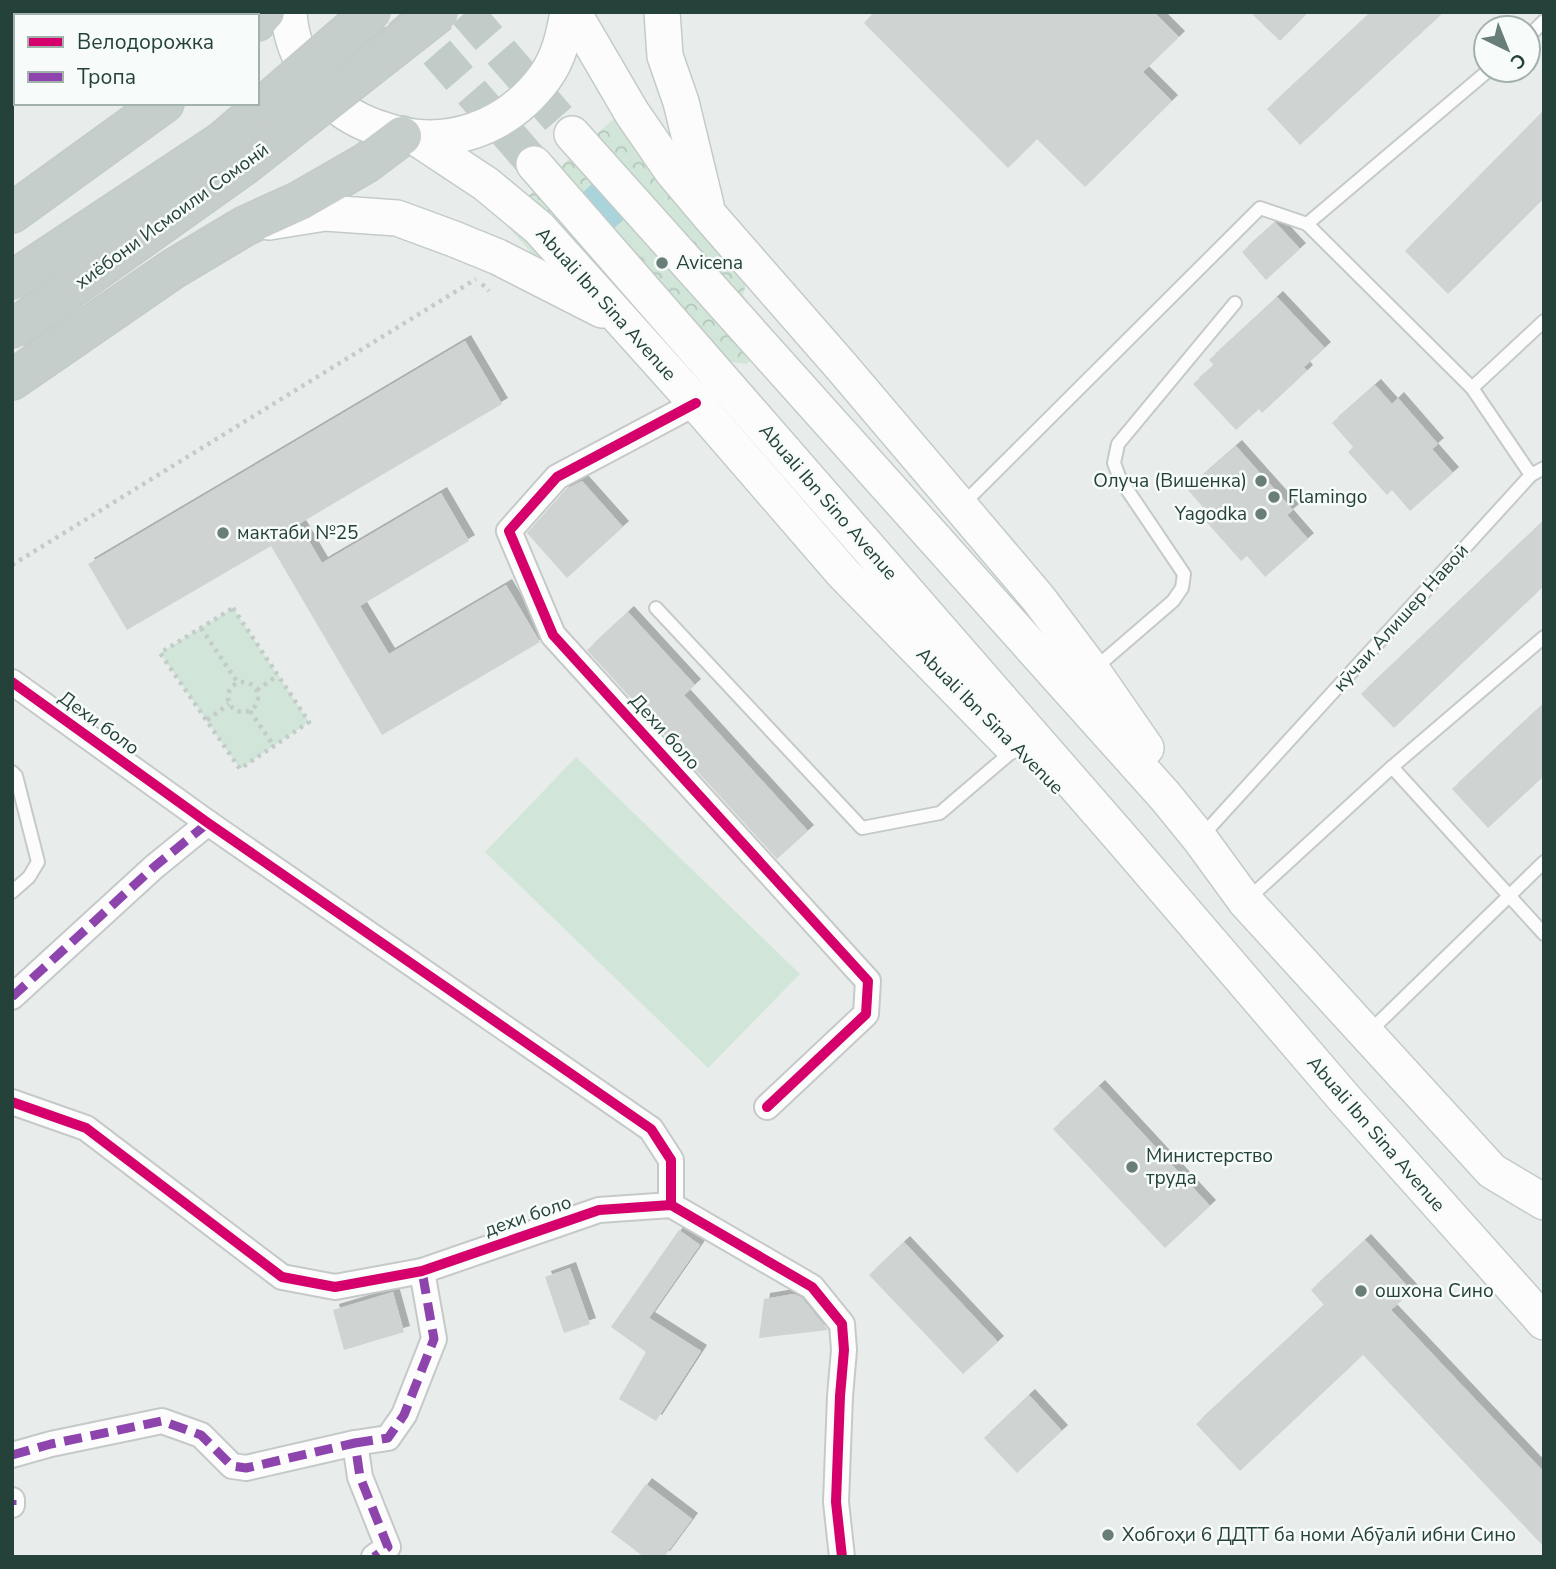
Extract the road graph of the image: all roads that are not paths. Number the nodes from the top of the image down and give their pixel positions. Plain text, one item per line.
1 (289, 12) edge
2 (372, 12) edge
3 (439, 12) edge
4 (571, 12) edge
5 (663, 12) edge
6 (1472, 84) edge
7 (154, 108) edge
8 (572, 134) tunnel mouth
9 (410, 137) junction
10 (534, 164) tunnel mouth
11 (12, 213) edge
12 (709, 215) junction
13 (1307, 224) junction
14 (245, 226) junction
15 (12, 281) edge
16 (1235, 303) dead end
17 (618, 318) junction
18 (1544, 321) edge
19 (12, 330) edge
20 (12, 380) edge
21 (1472, 388) junction
22 (696, 403) junction
23 (1544, 468) edge
24 (1531, 475) junction
25 (961, 507) junction
26 (656, 608) dead end
27 (1544, 637) edge
28 (1092, 670) junction
29 (12, 682) edge
30 (1015, 749) junction
31 (1392, 767) junction
32 (12, 772) edge
33 (1165, 796) junction
34 (208, 822) junction
35 (1122, 839) junction
36 (1200, 839) junction
37 (1544, 862) edge
38 (12, 892) edge
39 (1508, 895) junction
40 (1246, 902) junction
41 (1544, 934) edge
42 (12, 996) edge
43 (1367, 1034) junction
44 (12, 1102) edge
45 (767, 1107) dead end
46 (1544, 1202) edge
47 (671, 1205) junction
48 (422, 1271) junction
49 (1544, 1322) edge
50 (355, 1443) junction
51 (12, 1455) edge
52 (374, 1557) edge
53 (842, 1557) edge

1 - 9 main road
2 - 15 highway, хиёбони Исмоили Сомонӣ, bridge
3 - 19 highway, хиёбони Исмоили Сомонӣ, bridge
4 - 9 main road
4 - 12 main road
5 - 12 main road
6 - 13 lane
7 - 11 highway
8 - 33 main road
9 - 14 highway
9 - 17 main road, Abuali Ibn Sina Avenue
10 - 35 main road, Abuali Ibn Sino Avenue
12 - 25 main road
13 - 21 lane
13 - 25 lane
14 - 17 main road
14 - 20 highway
16 - 28 lane
17 - 22 main road, Abuali Ibn Sina Avenue
18 - 21 lane
21 - 24 lane
22 - 30 main road, Abuali Ibn Sina Avenue
22 - 45 street, Дехи боло
23 - 24 lane, кӯчаи Алишер Навоӣ
24 - 36 lane, кӯчаи Алишер Навоӣ
25 - 28 main road
26 - 30 lane
27 - 31 lane
28 - 33 main road
29 - 34 street, Дехи боло
30 - 35 main road, Abuali Ibn Sina Avenue
31 - 39 lane
31 - 40 lane
32 - 38 lane
33 - 36 main road
34 - 42 street
34 - 47 street, Дехи боло
35 - 49 main road, Abuali Ibn Sina Avenue
36 - 40 main road
37 - 39 lane
39 - 41 lane
39 - 43 lane
40 - 43 main road
43 - 46 main road
44 - 48 street, дехи боло
47 - 48 street, дехи боло
47 - 53 street
48 - 50 street
50 - 51 street
50 - 52 street

